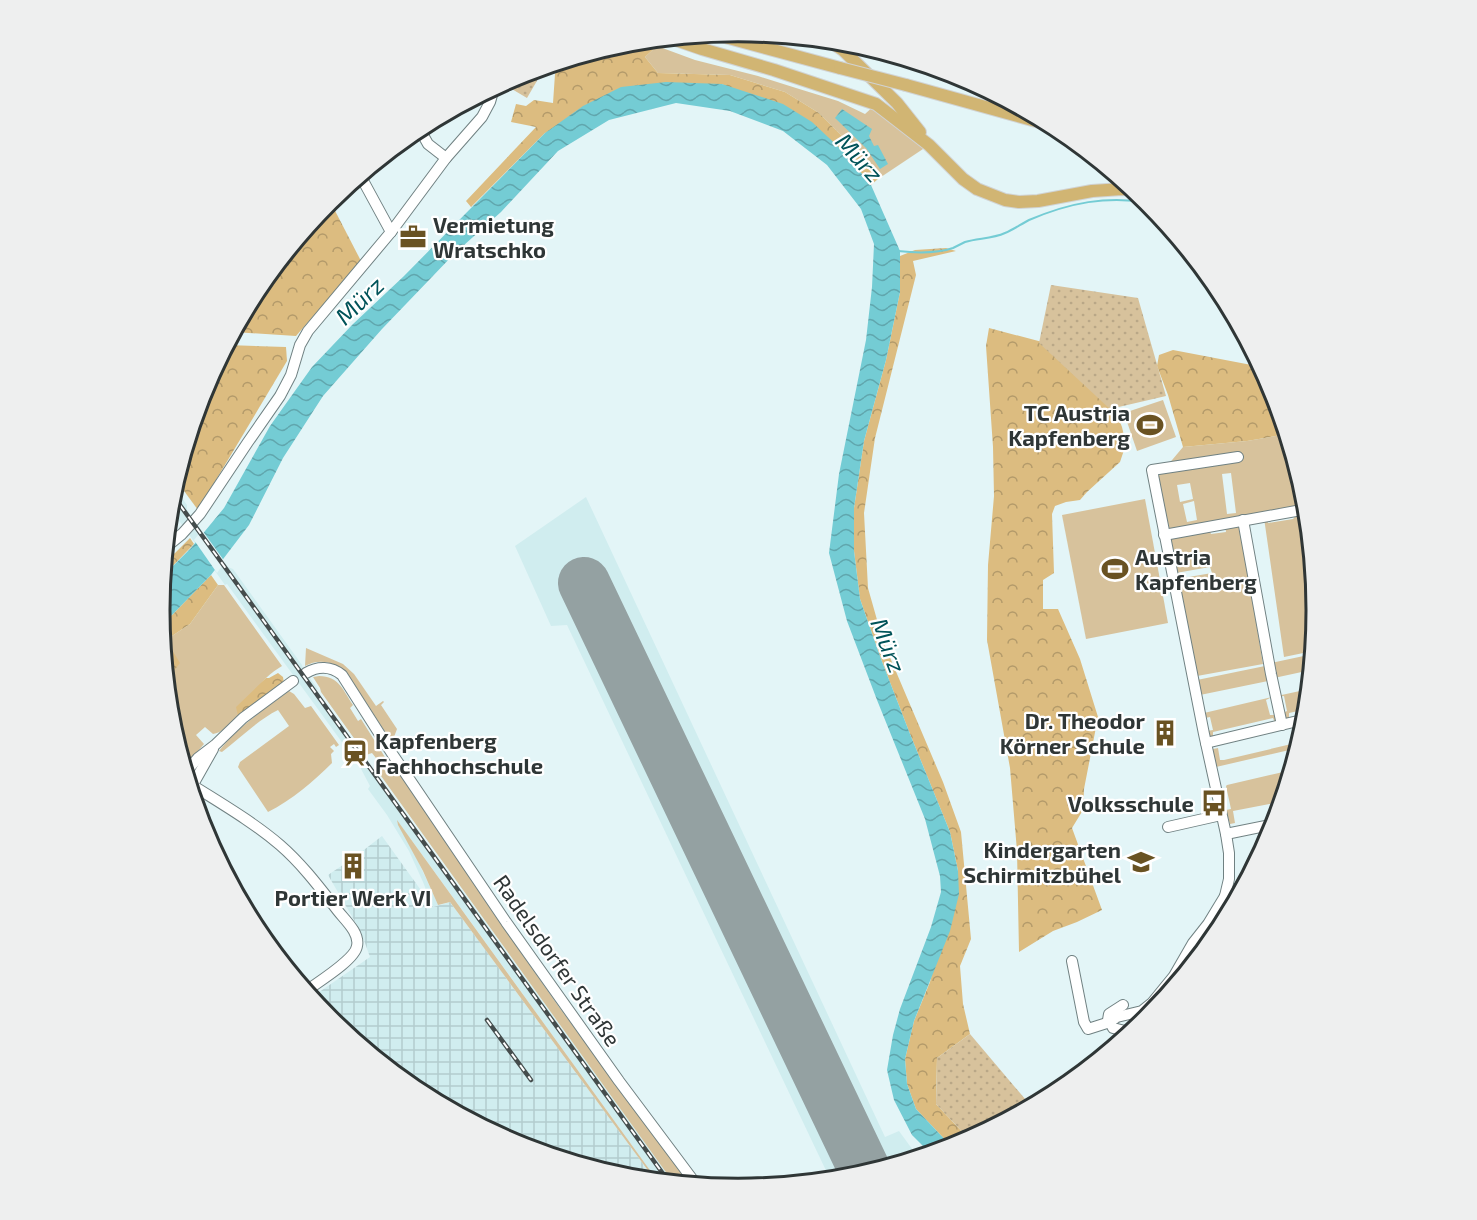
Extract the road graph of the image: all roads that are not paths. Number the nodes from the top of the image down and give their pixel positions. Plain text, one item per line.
1 (744, 42) edge
2 (687, 44) edge
3 (845, 52) edge
4 (882, 88) junction
5 (491, 99) edge
6 (876, 104) junction
7 (1021, 117) edge
8 (424, 137) edge
9 (929, 146) junction
10 (446, 158) junction
11 (364, 183) edge
12 (1120, 189) edge
13 (391, 232) junction
14 (1238, 457) dead end
15 (1298, 511) edge
16 (1243, 520) junction
17 (1164, 535) junction
18 (175, 540) edge
19 (306, 673) dead end
20 (293, 681) dead end
21 (1296, 722) edge
22 (1282, 725) junction
23 (1206, 742) junction
24 (215, 745) junction
25 (192, 765) edge
26 (196, 777) edge
27 (201, 792) edge
28 (1221, 814) junction
29 (1263, 826) edge
30 (1168, 827) dead end
31 (1226, 834) junction
32 (1225, 896) junction
33 (1229, 896) edge
34 (1072, 961) dead end
35 (1174, 975) edge
36 (312, 986) edge
37 (1123, 1005) dead end
38 (1141, 1011) edge
39 (1109, 1023) junction
40 (1121, 1030) edge
41 (690, 1176) edge

1 - 7 main road, bridge
2 - 6 main road
3 - 4 main road
4 - 6 main road
4 - 9 main road
5 - 10 street
6 - 9 main road
8 - 10 street
9 - 12 main road
10 - 13 street
11 - 13 street
13 - 18 street
14 - 17 street
15 - 16 street
16 - 17 street
16 - 22 street
17 - 23 street
19 - 41 street, Radelsdorfer Straße
20 - 24 street
21 - 22 street
22 - 23 street
23 - 28 street
24 - 25 street
24 - 26 street
27 - 36 street
28 - 30 street
28 - 31 street
29 - 31 street
31 - 32 street
32 - 33 street
32 - 35 street
34 - 39 street
37 - 39 street
38 - 39 street
39 - 40 street

